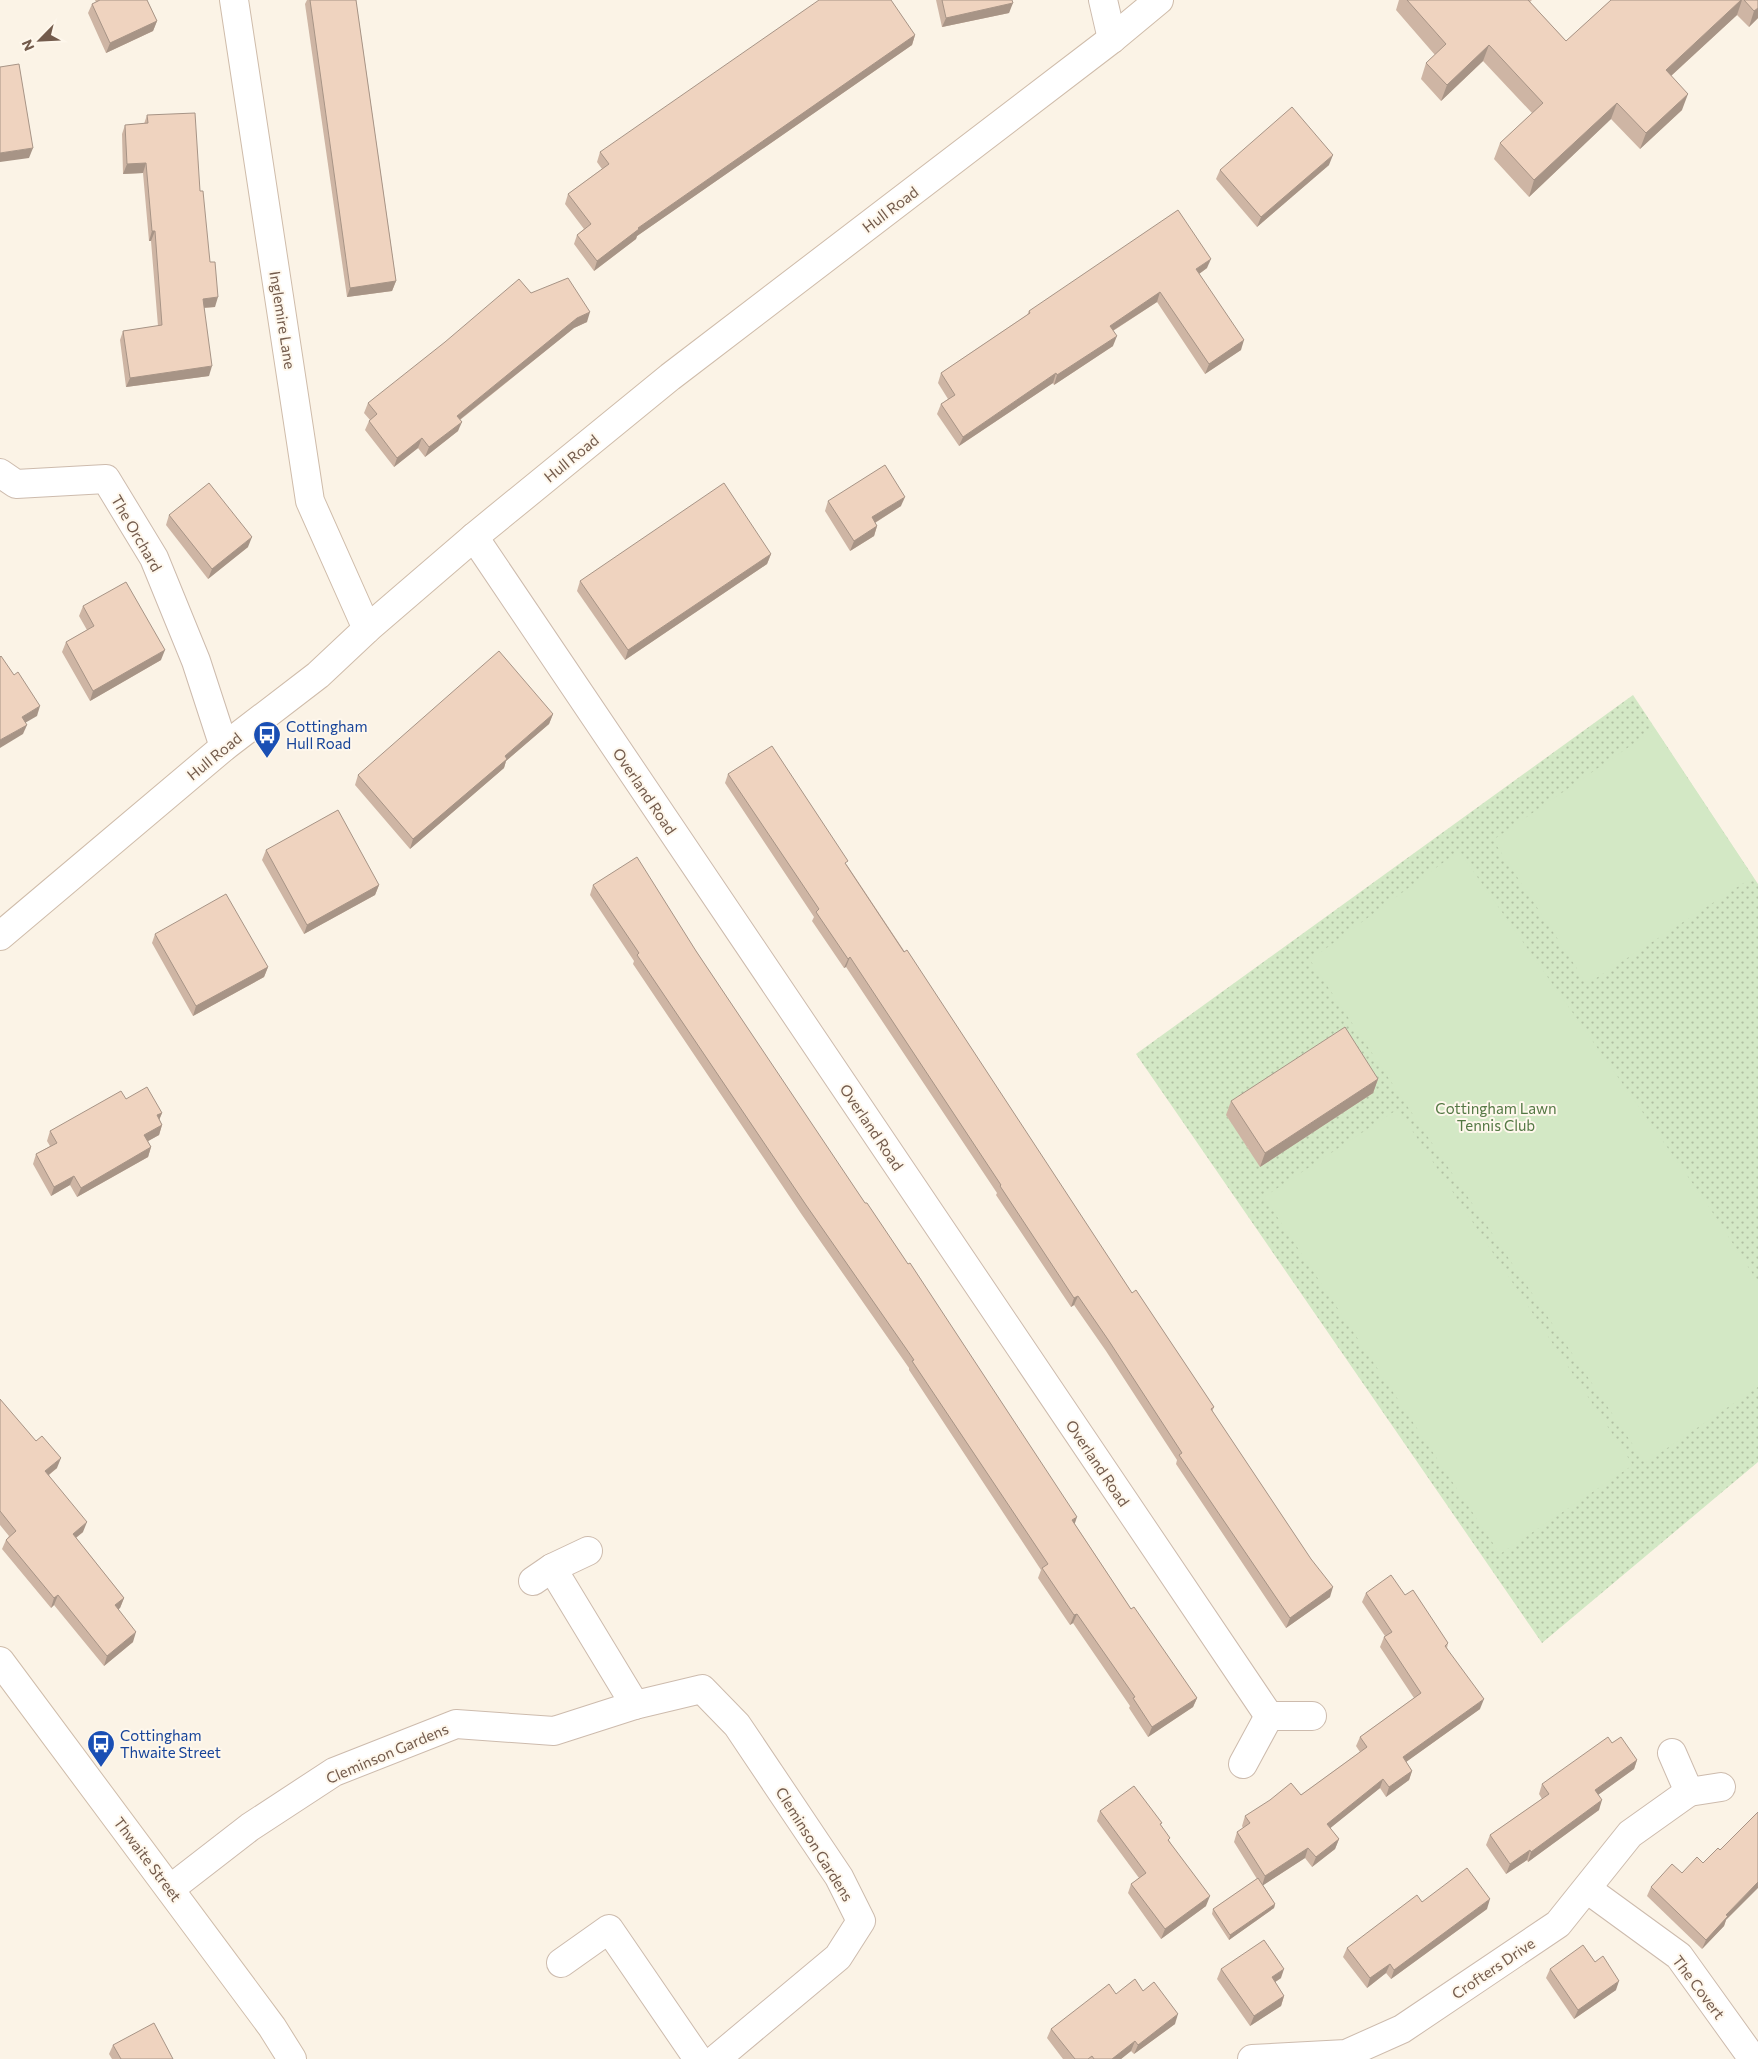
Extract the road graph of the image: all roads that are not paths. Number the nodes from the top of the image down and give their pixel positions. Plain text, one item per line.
1 (234, 0) edge
2 (1103, 0) edge
3 (1159, 0) edge
4 (1112, 39) junction
5 (0, 473) edge
6 (474, 537) junction
7 (367, 629) junction
8 (224, 747) junction
9 (0, 936) edge
10 (588, 1551) dead end
11 (0, 1662) edge
12 (635, 1705) junction
13 (1269, 1716) junction
14 (1312, 1716) dead end
15 (1672, 1753) dead end
16 (1242, 1764) dead end
17 (1721, 1787) dead end
18 (1689, 1792) junction
19 (1587, 1888) junction
20 (170, 1889) junction
21 (560, 1963) dead end
22 (292, 2059) edge
23 (698, 2059) edge
24 (716, 2059) edge
25 (1252, 2059) edge
26 (1753, 2059) edge

1 - 7 street, Inglemire Lane
2 - 4 street
3 - 4 street, Hull Road
4 - 6 street, Hull Road
5 - 8 street, The Orchard
6 - 7 street, Hull Road
6 - 13 street, Overland Road
7 - 8 street, Hull Road
8 - 9 street, Hull Road
10 - 12 street
11 - 20 street, Thwaite Street
12 - 20 street, Cleminson Gardens
12 - 24 street, Cleminson Gardens
13 - 14 street
13 - 16 street
15 - 18 street
17 - 18 street, Crofters Drive
18 - 19 street, Crofters Drive
19 - 25 street, Crofters Drive
19 - 26 street, The Covert
20 - 22 street, Thwaite Street
21 - 23 street

